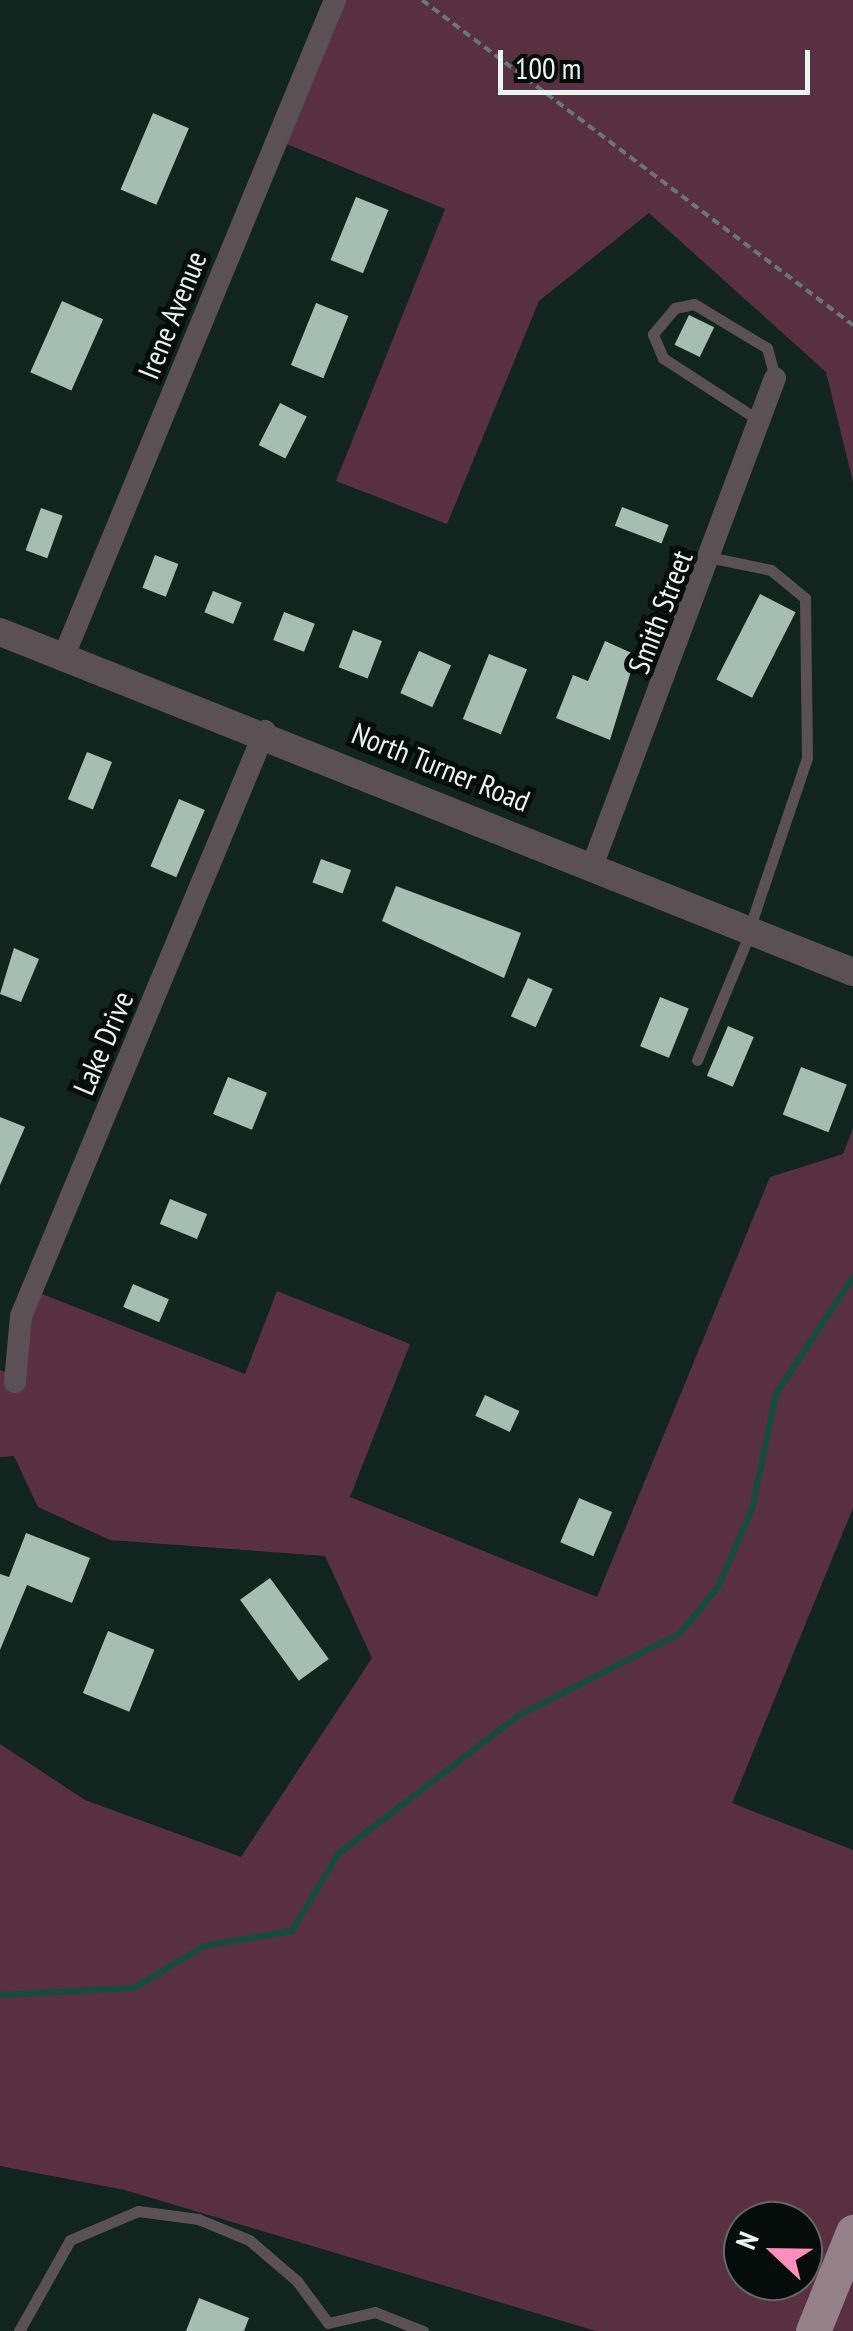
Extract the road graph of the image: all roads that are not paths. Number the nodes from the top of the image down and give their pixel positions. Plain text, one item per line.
1 (334, 0) edge
2 (774, 378) joint
3 (760, 422) junction
4 (713, 558) junction
5 (0, 632) edge
6 (65, 653) junction
7 (265, 731) junction
8 (593, 864) junction
9 (750, 930) junction
10 (853, 972) edge
11 (696, 1060) dead end
12 (15, 1382) dead end
13 (853, 2232) edge
14 (340, 2326) edge
15 (20, 2331) edge
16 (423, 2331) edge
17 (813, 2331) edge

1 - 6 street, Irene Avenue
2 - 3 street, Smith Street
2 - 3 lane
3 - 4 street, Smith Street
4 - 8 street, Smith Street
4 - 9 lane
5 - 6 street, North Turner Road
6 - 7 street, North Turner Road
7 - 8 street, North Turner Road
7 - 12 street, Lake Drive
8 - 9 street, North Turner Road
9 - 10 street, North Turner Road
9 - 11 lane
13 - 17 main road
14 - 15 lane
14 - 16 lane

